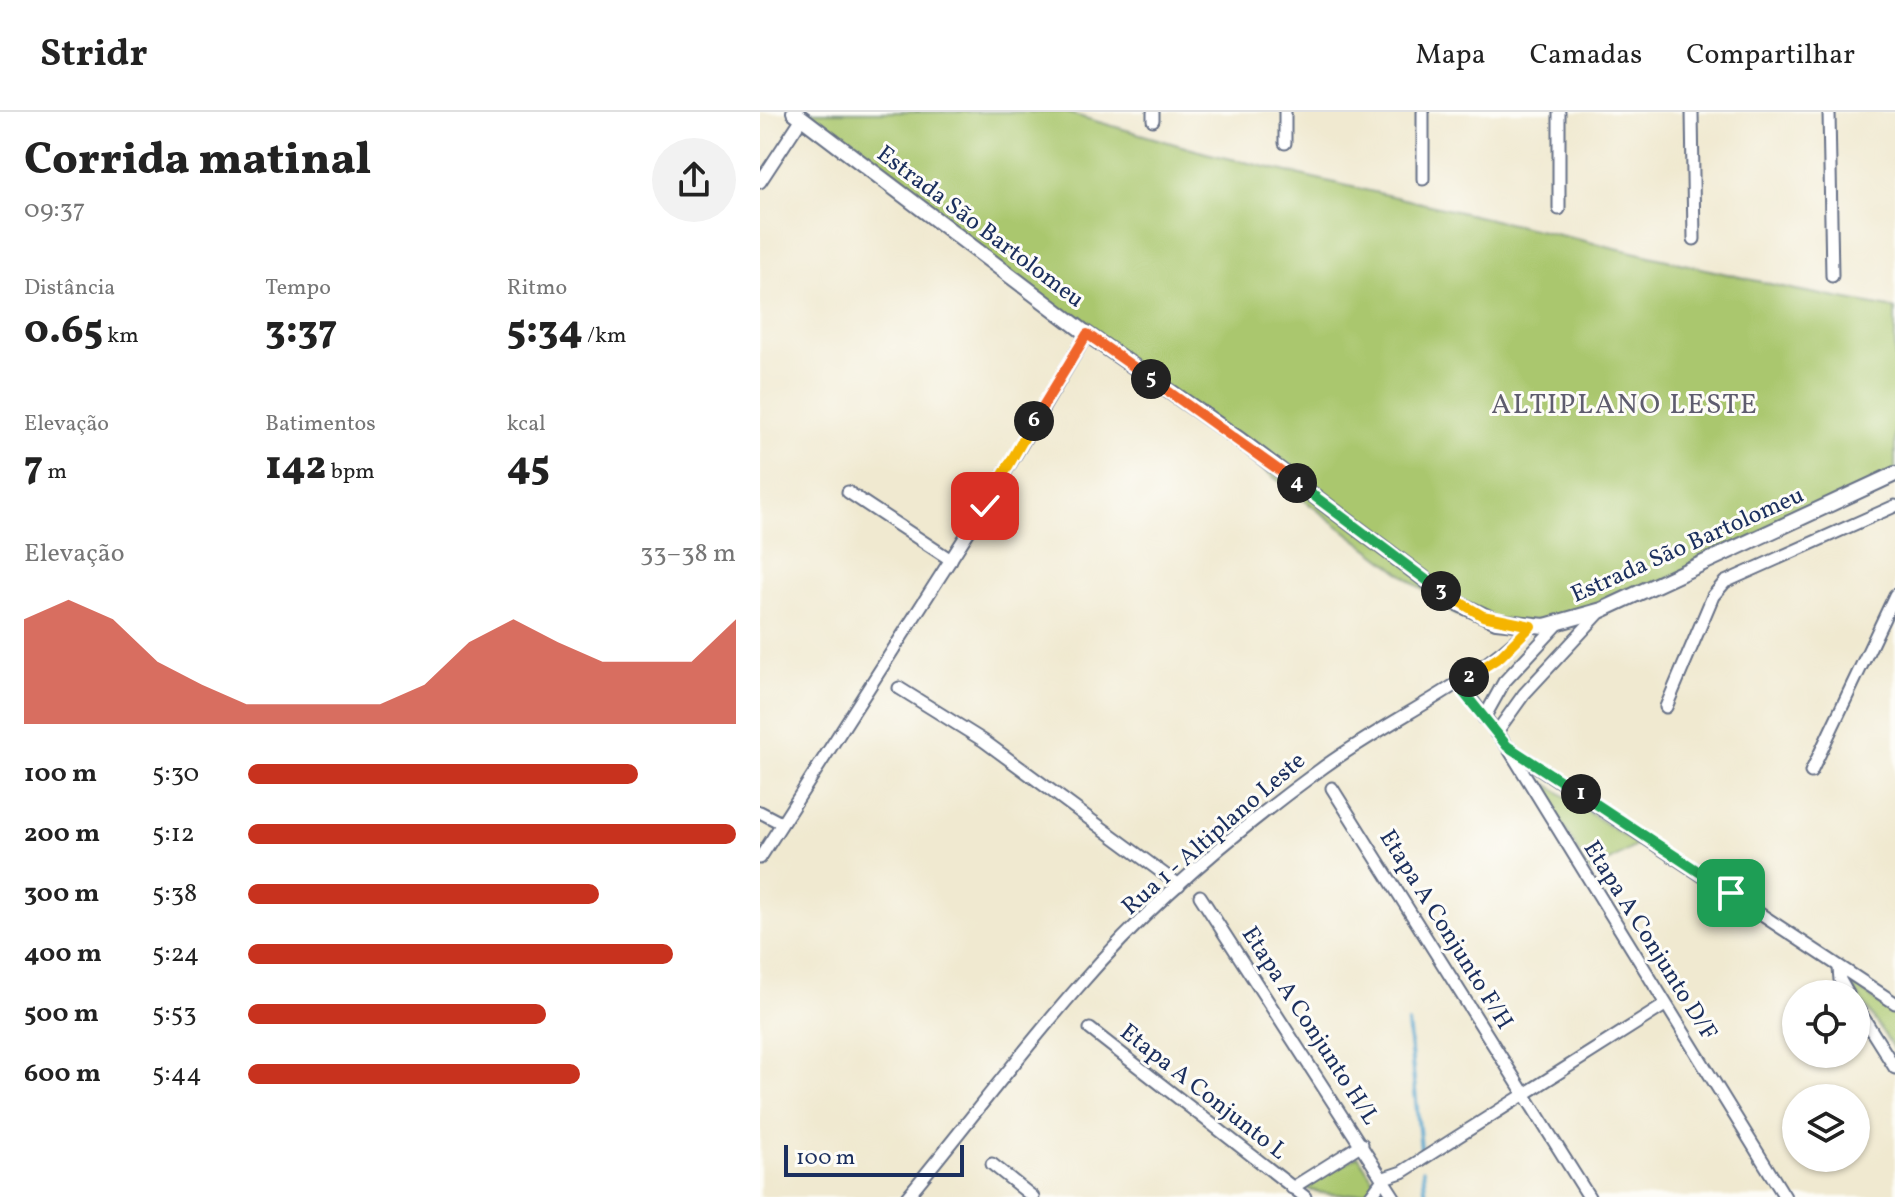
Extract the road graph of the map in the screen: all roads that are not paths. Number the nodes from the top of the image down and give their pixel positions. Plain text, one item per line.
1 (1285, 112) edge
2 (1423, 112) edge
3 (1559, 112) edge
4 (1692, 112) edge
5 (1829, 112) edge
6 (798, 115) edge
7 (1285, 143) dead end
8 (1423, 179) dead end
9 (760, 182) edge
10 (1559, 209) dead end
11 (1694, 239) dead end
12 (1832, 276) dead end
13 (1087, 334) junction
14 (1895, 474) edge
15 (848, 492) dead end
16 (1895, 506) edge
17 (951, 560) junction
18 (1895, 595) edge
19 (1602, 610) junction
20 (1561, 623) junction
21 (1531, 626) junction
22 (1573, 640) junction
23 (1530, 656) junction
24 (1545, 672) junction
25 (1459, 683) junction
26 (899, 688) dead end
27 (1666, 707) dead end
28 (1484, 718) junction
29 (1496, 733) junction
30 (1507, 746) junction
31 (1811, 772) dead end
32 (1332, 788) dead end
33 (760, 812) edge
34 (781, 823) junction
35 (760, 858) edge
36 (1179, 885) junction
37 (1200, 896) dead end
38 (1839, 968) junction
39 (1840, 980) edge
40 (1895, 1003) edge
41 (1665, 1005) junction
42 (1870, 1028) edge
43 (1090, 1029) dead end
44 (1895, 1068) edge
45 (1525, 1093) junction
46 (1362, 1144) junction
47 (992, 1164) dead end
48 (1402, 1172) junction
49 (1384, 1178) junction
50 (1292, 1188) junction
51 (1391, 1196) edge
52 (907, 1197) edge
53 (1033, 1197) edge
54 (1305, 1197) edge
55 (1370, 1197) edge
56 (1589, 1197) edge
57 (1785, 1197) edge

1 - 7 street
2 - 8 street
3 - 10 street
4 - 11 street
5 - 12 street
6 - 9 street
6 - 13 street, Estrada São Bartolomeu
13 - 17 street
13 - 21 street, Estrada São Bartolomeu
14 - 19 street, Estrada São Bartolomeu
15 - 17 street
16 - 27 street
17 - 34 street
18 - 31 street
19 - 20 street, Estrada São Bartolomeu
19 - 22 street
20 - 21 street, Estrada São Bartolomeu
20 - 22 street
20 - 23 street
21 - 25 street, Rua 1 - Altiplano Leste
22 - 24 street
23 - 24 street
23 - 28 street
24 - 29 street
25 - 28 street, Etapa A Conjunto D/F
25 - 36 street, Rua 1 - Altiplano Leste
26 - 36 street
28 - 29 street, Etapa A Conjunto D/F
29 - 30 street, Etapa A Conjunto D/F
30 - 38 street
30 - 41 street, Etapa A Conjunto D/F
32 - 45 street, Etapa A Conjunto F/H
33 - 34 street
34 - 35 street
36 - 52 street, Rua 1 - Altiplano Leste
37 - 46 street, Etapa A Conjunto H/L
38 - 39 street
38 - 40 street
41 - 45 street
41 - 57 street, Etapa A Conjunto D/F
42 - 44 street
43 - 50 street, Etapa A Conjunto L
45 - 48 street
45 - 56 street, Etapa A Conjunto F/H
46 - 49 street, Etapa A Conjunto H/L
46 - 50 street, Etapa A Conjunto L
47 - 53 street
48 - 49 street
48 - 51 street
49 - 51 street, Etapa A Conjunto H/L
49 - 55 street
50 - 54 street, Etapa A Conjunto L

